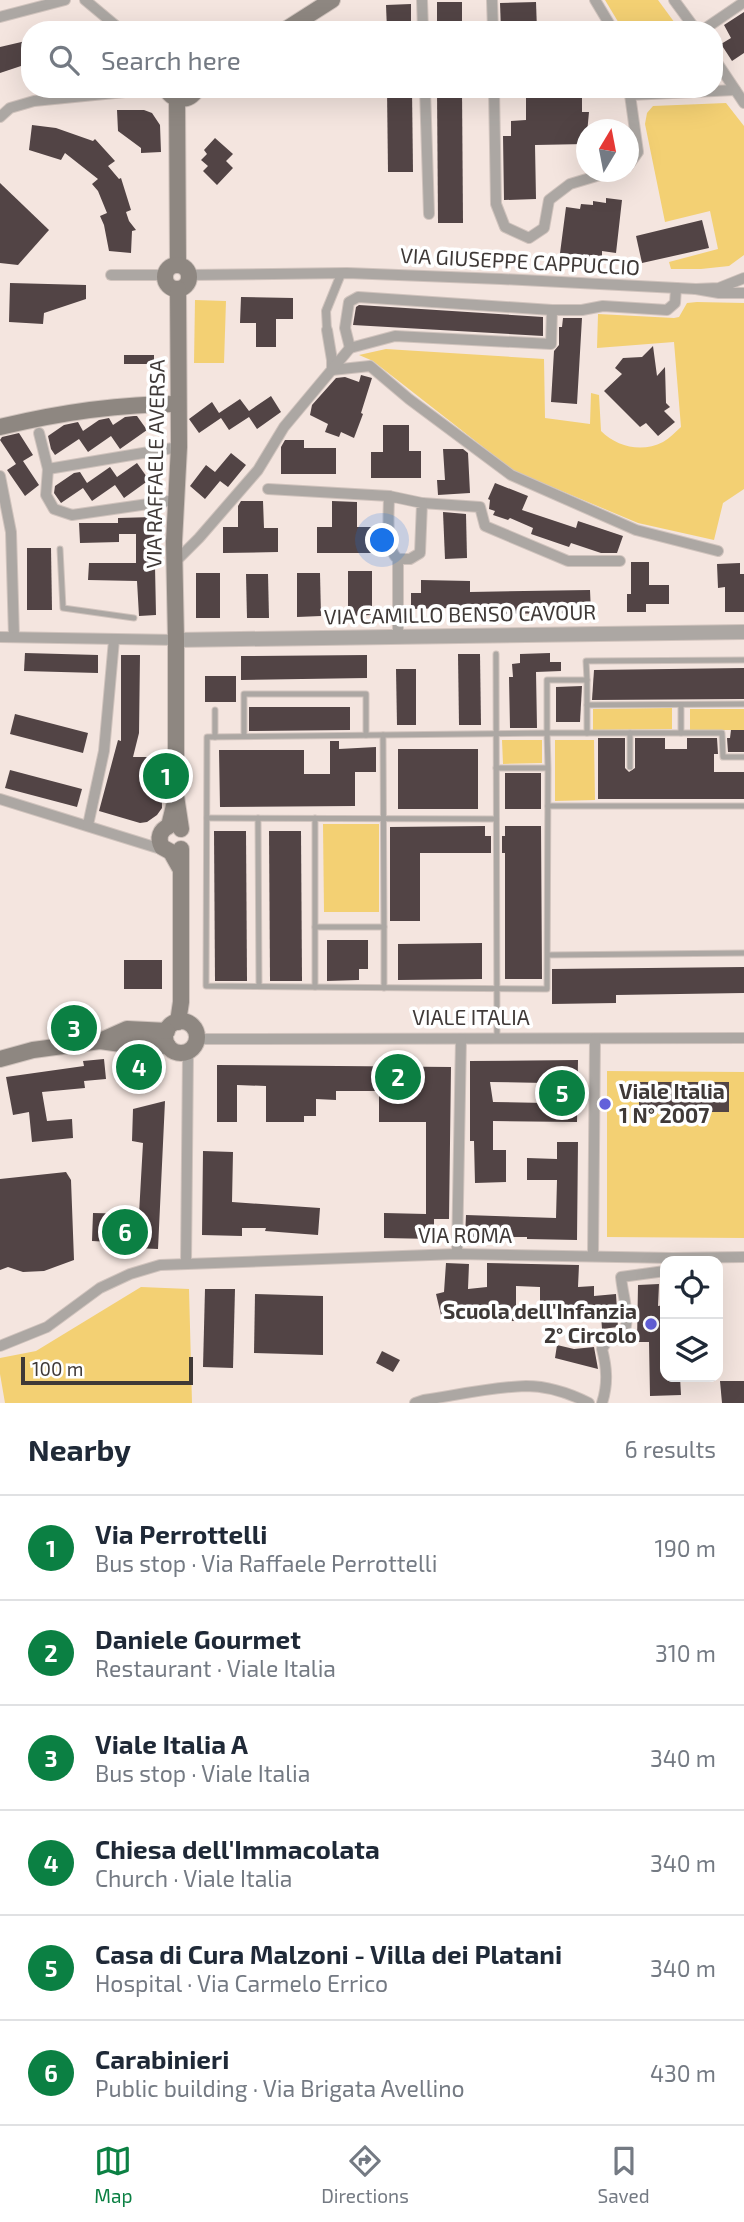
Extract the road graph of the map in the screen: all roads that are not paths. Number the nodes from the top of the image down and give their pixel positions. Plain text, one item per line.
1 (65, 0) edge
2 (85, 0) edge
3 (331, 0) edge
4 (422, 0) edge
5 (492, 0) edge
6 (595, 0) edge
7 (674, 0) edge
8 (744, 2) edge
9 (0, 17) edge
10 (110, 21) edge
11 (299, 21) edge
12 (423, 21) edge
13 (493, 21) edge
14 (608, 21) edge
15 (689, 21) edge
16 (716, 21) edge
17 (723, 71) edge
18 (723, 97) edge
19 (64, 98) edge
20 (171, 98) edge
21 (425, 98) edge
22 (494, 98) edge
23 (630, 98) edge
24 (741, 98) edge
25 (0, 117) edge
26 (633, 119) edge
27 (577, 182) edge
28 (429, 214) dead end
29 (177, 272) junction
30 (341, 274) junction
31 (111, 275) dead end
32 (744, 278) edge
33 (676, 288) junction
34 (696, 289) junction
35 (744, 293) edge
36 (552, 310) junction
37 (327, 330) joint
38 (350, 348) junction
39 (332, 370) junction
40 (178, 404) junction
41 (38, 426) junction
42 (0, 427) edge
43 (178, 447) junction
44 (48, 469) junction
45 (0, 476) edge
46 (268, 489) dead end
47 (389, 496) junction
48 (176, 500) junction
49 (422, 503) junction
50 (60, 549) dead end
51 (718, 551) dead end
52 (398, 559) junction
53 (621, 561) dead end
54 (174, 563) junction
55 (134, 618) dead end
56 (744, 632) edge
57 (0, 636) edge
58 (14, 637) junction
59 (398, 637) junction
60 (176, 639) junction
61 (114, 640) junction
62 (496, 654) dead end
63 (744, 660) edge
64 (587, 680) junction
65 (744, 704) edge
66 (587, 705) junction
67 (681, 705) junction
68 (215, 710) dead end
69 (547, 733) junction
70 (587, 733) junction
71 (630, 733) junction
72 (681, 733) junction
73 (496, 734) junction
74 (366, 735) junction
75 (383, 735) junction
76 (244, 736) junction
77 (215, 737) junction
78 (744, 757) edge
79 (630, 767) dead end
80 (496, 768) junction
81 (548, 768) junction
82 (0, 799) edge
83 (548, 806) junction
84 (744, 806) edge
85 (207, 818) junction
86 (258, 818) junction
87 (315, 818) junction
88 (384, 818) junction
89 (496, 819) junction
90 (88, 825) junction
91 (170, 830) junction
92 (125, 836) junction
93 (173, 850) junction
94 (315, 927) junction
95 (384, 927) junction
96 (744, 953) edge
97 (548, 955) junction
98 (259, 986) junction
99 (315, 987) junction
100 (384, 988) junction
101 (497, 989) junction
102 (171, 1033) junction
103 (744, 1038) edge
104 (461, 1039) junction
105 (497, 1039) junction
106 (594, 1039) junction
107 (193, 1045) junction
108 (0, 1059) edge
109 (457, 1254) junction
110 (593, 1256) junction
111 (744, 1257) edge
112 (723, 1258) edge
113 (660, 1259) edge
114 (186, 1264) junction
115 (660, 1272) edge
116 (0, 1346) edge
117 (415, 1403) edge
118 (589, 1403) edge
119 (602, 1403) edge

1 - 9 street
2 - 10 street
3 - 11 main road
4 - 12 street
5 - 13 street
6 - 14 street
7 - 15 street
8 - 16 street
17 - 24 street
18 - 24 street
19 - 25 street
20 - 29 main road
21 - 28 street
22 - 27 street
23 - 26 street
29 - 30 street, VIA GIUSEPPE CAPPUCCIO
29 - 31 street, VIA GIUSEPPE CAPPUCCIO
29 - 40 main road, VIA RAFFAELE AVERSA
30 - 33 street, VIA GIUSEPPE CAPPUCCIO
30 - 37 street
32 - 34 street, VIA GIUSEPPE CAPPUCCIO
33 - 34 street, VIA GIUSEPPE CAPPUCCIO
33 - 36 street
34 - 35 street, VIA GIUSEPPE CAPPUCCIO
36 - 38 street
36 - 38 street
37 - 39 street
38 - 39 street
39 - 51 street
39 - 54 street
40 - 41 main road
40 - 43 main road, VIA RAFFAELE AVERSA
41 - 42 main road
41 - 44 street
43 - 44 street
43 - 48 main road, VIA RAFFAELE AVERSA
44 - 48 street
45 - 58 street
46 - 47 street
47 - 49 street
47 - 52 street
48 - 54 main road, VIA RAFFAELE AVERSA
49 - 52 street
49 - 53 street
50 - 55 lane
52 - 59 street
54 - 60 main road, VIA RAFFAELE AVERSA
56 - 59 street, VIA CAMILLO BENSO CAVOUR
57 - 58 street
58 - 61 street
59 - 60 street, VIA CAMILLO BENSO CAVOUR
60 - 61 street
60 - 91 main road, VIA RAFFAELE AVERSA
61 - 90 street
62 - 73 lane
63 - 64 lane
64 - 66 lane
64 - 69 lane
65 - 67 lane
66 - 67 lane
66 - 70 lane
67 - 72 lane
68 - 77 lane
69 - 70 lane
69 - 73 lane
69 - 81 lane
70 - 71 lane
71 - 72 lane
71 - 79 lane
72 - 78 lane
73 - 75 lane
73 - 80 lane
74 - 75 lane
74 - 76 lane
74 - 76 lane
75 - 88 lane
76 - 77 lane
77 - 85 lane
80 - 81 lane
80 - 89 lane
81 - 83 lane
82 - 90 street
83 - 84 lane
83 - 97 lane
85 - 86 lane
85 - 98 lane
86 - 87 lane
86 - 98 lane
87 - 88 lane
87 - 94 lane
88 - 89 lane
88 - 95 lane
89 - 101 lane
90 - 92 street
91 - 92 street
91 - 93 main road
91 - 93 main road
92 - 93 street
93 - 102 main road
94 - 95 lane
94 - 99 lane
95 - 100 lane
96 - 97 lane
97 - 101 lane
98 - 99 lane
99 - 100 lane
100 - 101 lane
101 - 105 lane
102 - 107 main road
102 - 107 main road
102 - 108 main road
103 - 106 street, VIALE ITALIA
104 - 105 street, VIALE ITALIA
104 - 107 street, VIALE ITALIA
104 - 109 street
105 - 106 street, VIALE ITALIA
106 - 110 street
107 - 114 street
109 - 110 street, VIA ROMA
109 - 114 street, VIA ROMA
110 - 113 street, VIA ROMA
111 - 112 street, VIA ROMA
114 - 116 street, VIA ROMA
115 - 119 street
117 - 118 street

